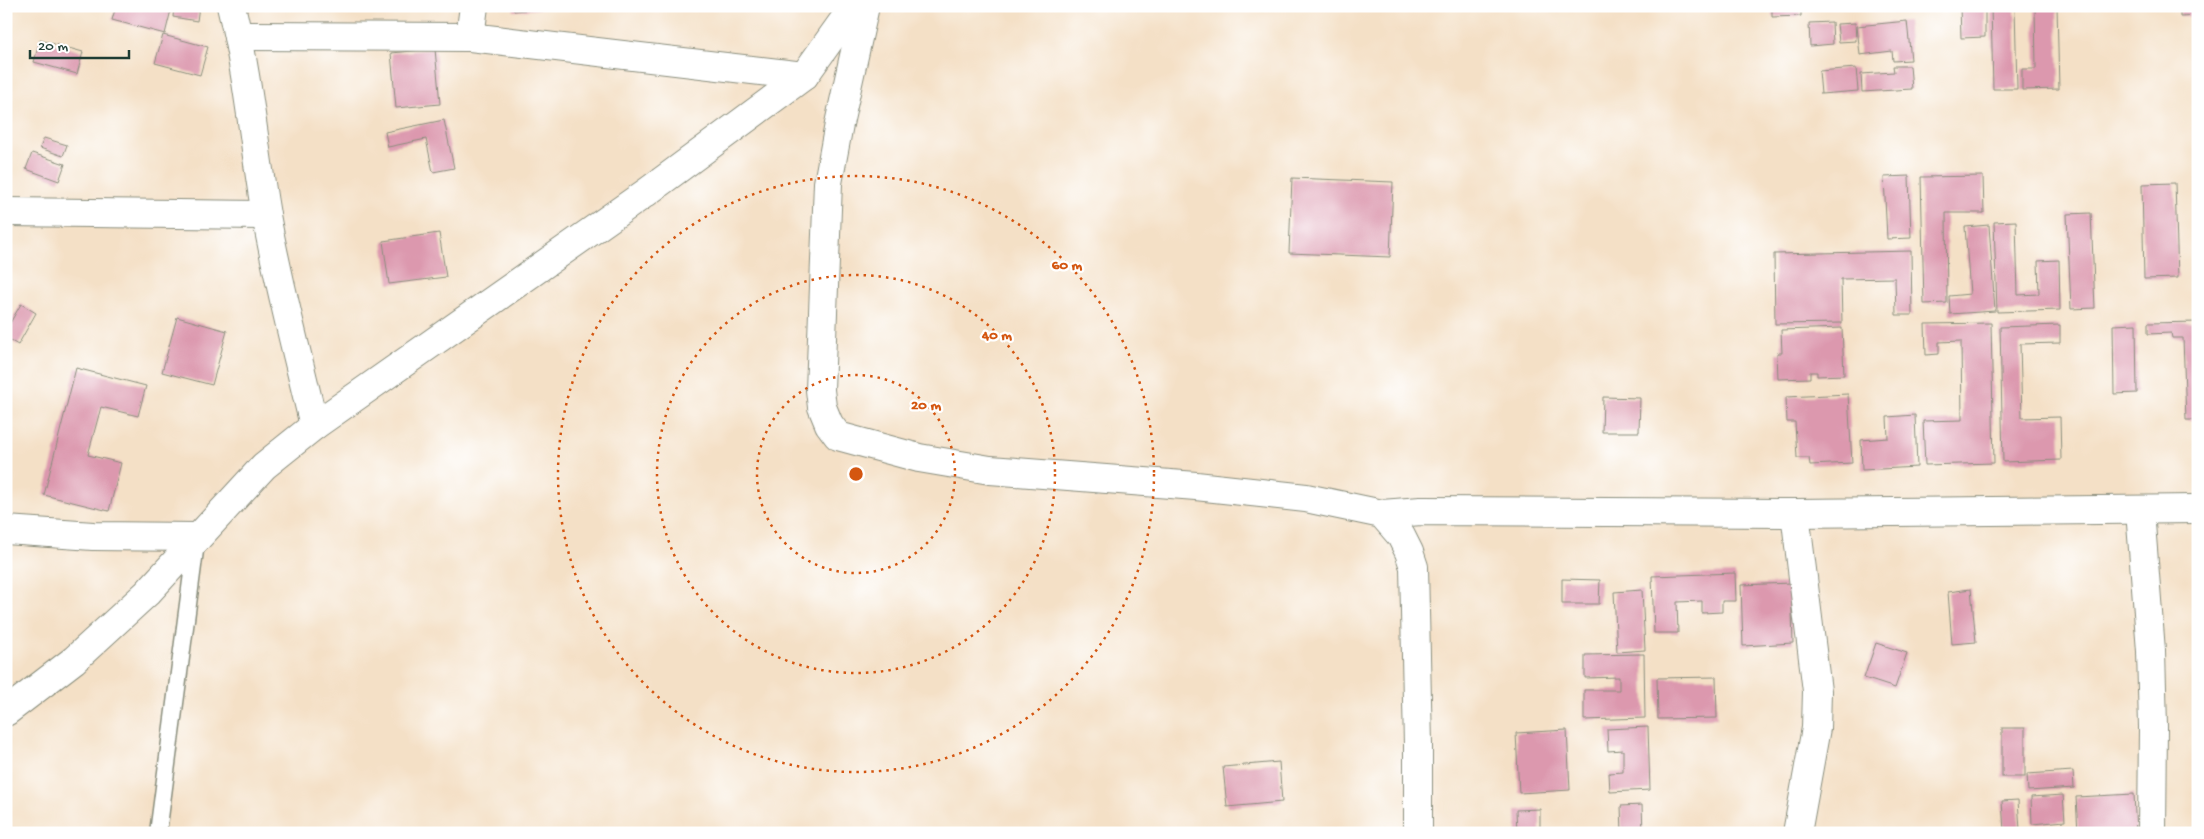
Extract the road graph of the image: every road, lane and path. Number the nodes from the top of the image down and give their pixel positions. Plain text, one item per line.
1 (231, 6) edge
2 (474, 6) edge
3 (854, 6) edge
4 (865, 6) edge
5 (238, 36) junction
6 (470, 37) junction
7 (804, 76) junction
8 (6, 212) edge
9 (266, 215) junction
10 (314, 426) junction
11 (2198, 509) edge
12 (2140, 511) junction
13 (1794, 513) junction
14 (1382, 514) junction
15 (6, 530) edge
16 (197, 537) junction
17 (6, 712) edge
18 (158, 833) edge
19 (1418, 833) edge
20 (1797, 833) edge
21 (2152, 833) edge

1 - 5 street
2 - 6 street
3 - 7 street
4 - 14 street
5 - 6 street
5 - 9 street
6 - 7 street
7 - 10 street
8 - 9 street
9 - 10 street
10 - 16 street
11 - 12 street
12 - 13 street
12 - 21 street
13 - 14 street
13 - 20 street
14 - 19 street
15 - 16 street
16 - 17 street
16 - 18 lane

